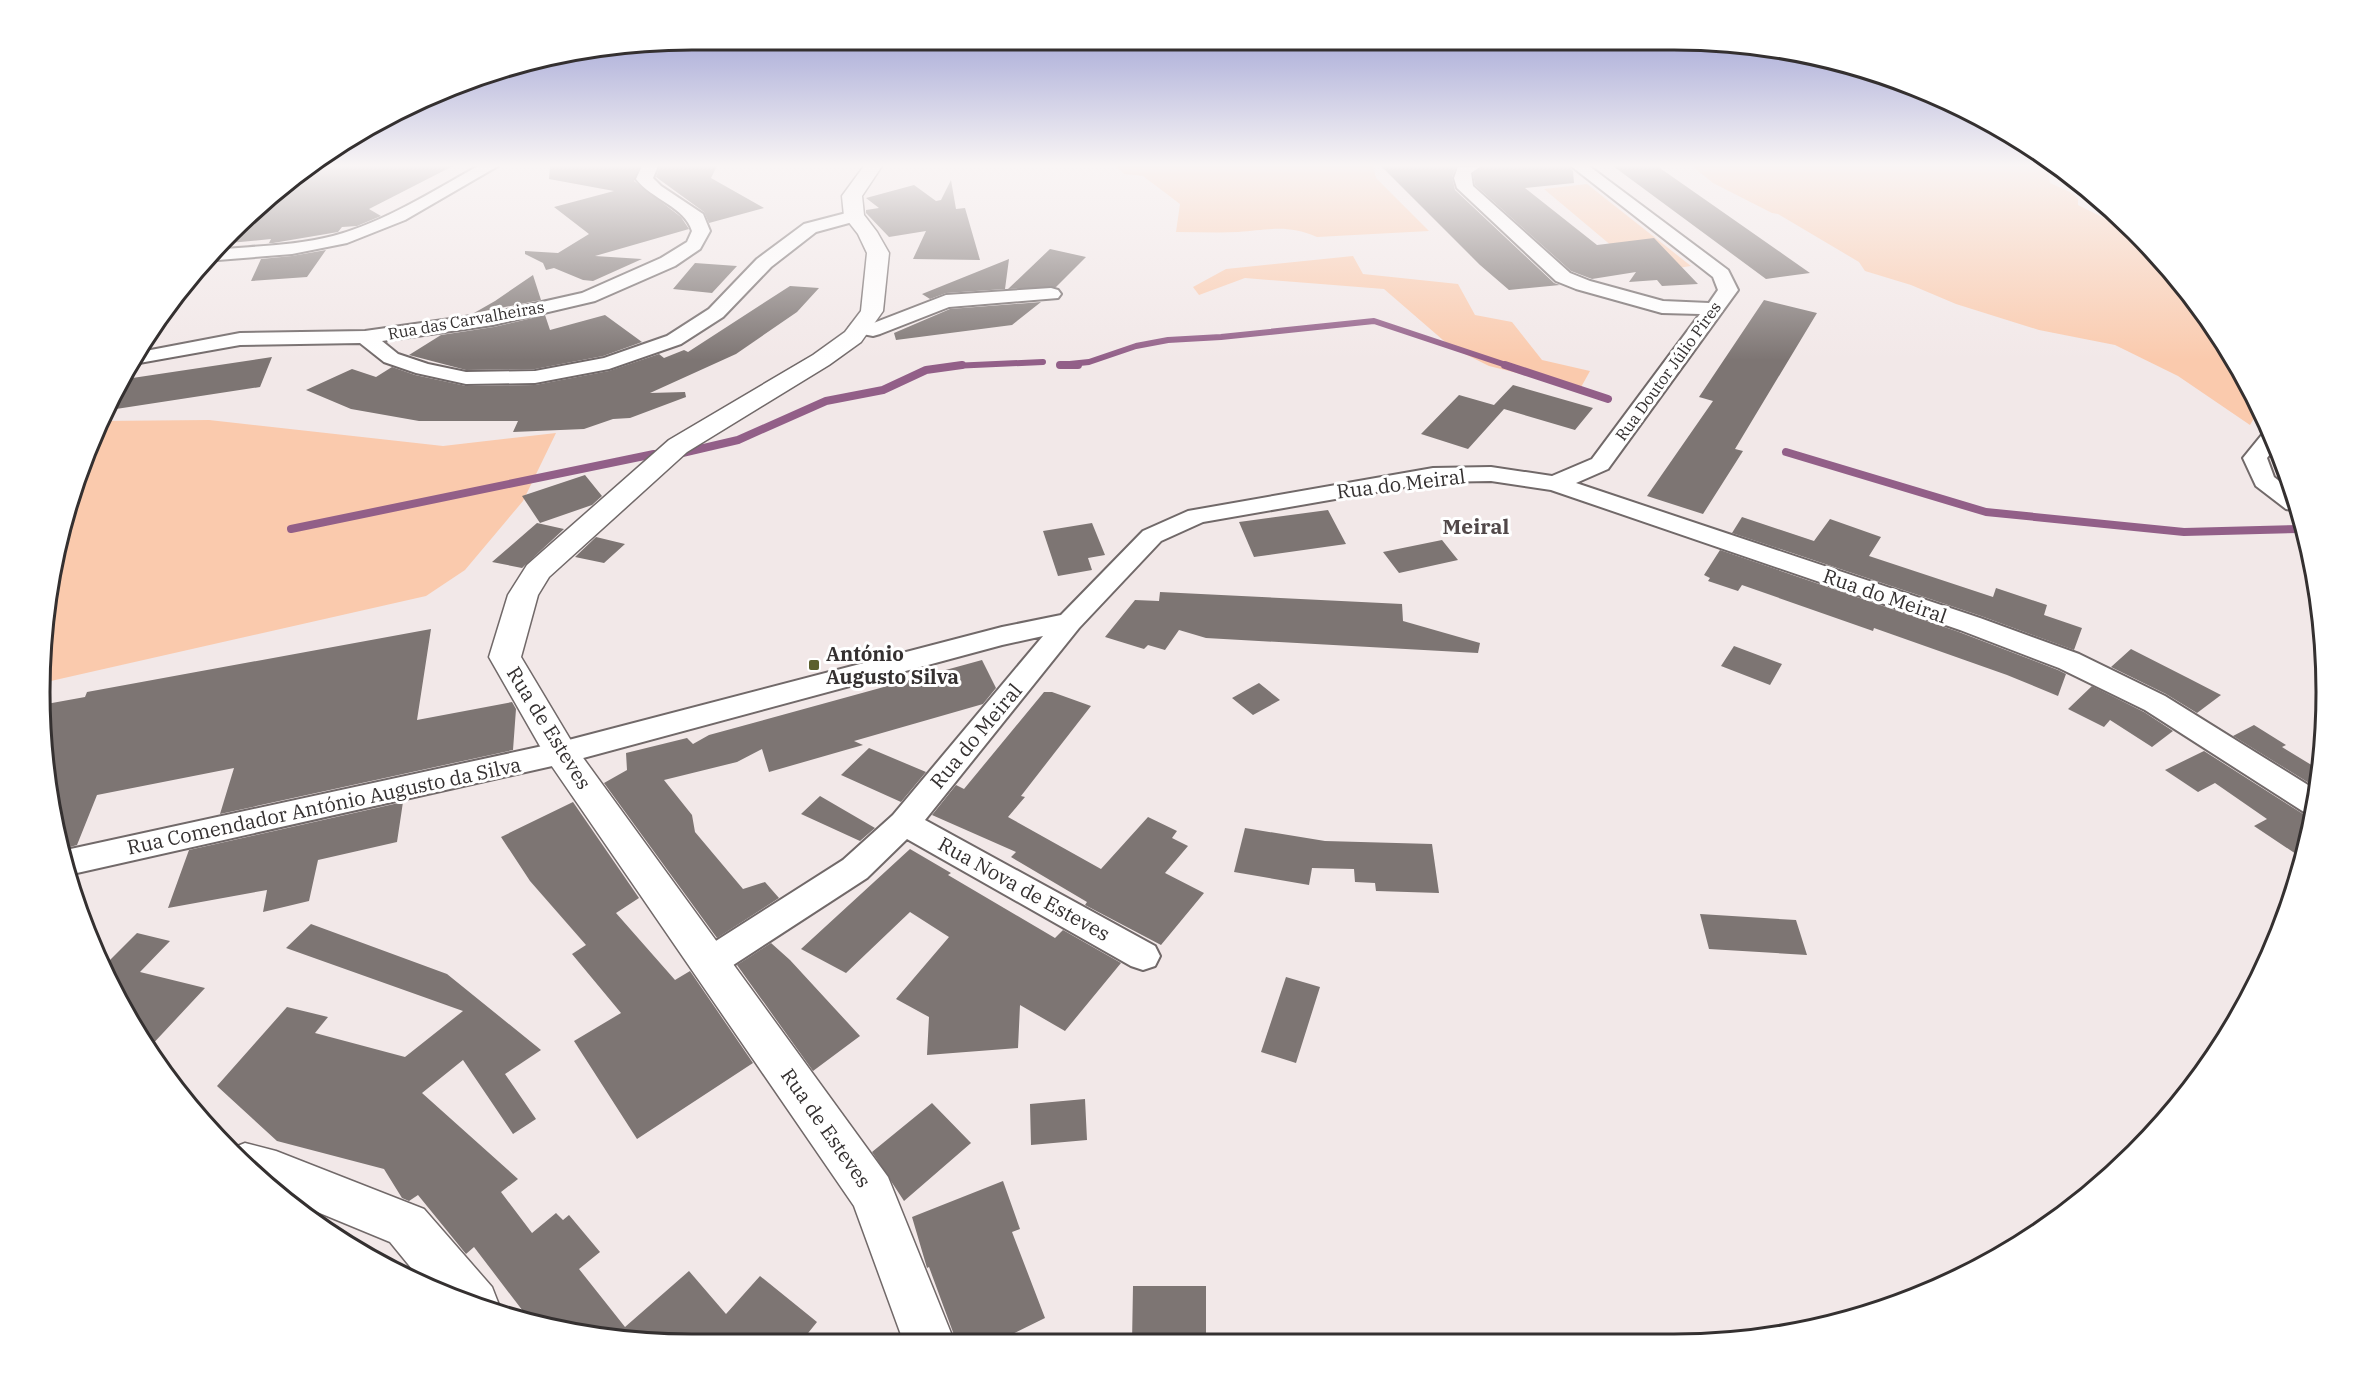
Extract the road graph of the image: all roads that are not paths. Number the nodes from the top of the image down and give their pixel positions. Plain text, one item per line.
1 (367, 231) edge
2 (701, 231) edge
3 (807, 231) edge
4 (866, 231) edge
5 (1512, 231) edge
6 (1664, 231) edge
7 (222, 255) edge
8 (1051, 294) dead end
9 (1662, 307) junction
10 (1713, 309) junction
11 (860, 328) junction
12 (1697, 332) junction
13 (365, 337) junction
14 (144, 358) edge
15 (2266, 444) edge
16 (1600, 464) junction
17 (1555, 484) junction
18 (2285, 496) edge
19 (1610, 503) junction
20 (1070, 622) junction
21 (561, 753) junction
22 (2306, 798) edge
23 (904, 823) junction
24 (72, 862) edge
25 (1143, 956) dead end
26 (709, 963) junction
27 (273, 1178) edge
28 (462, 1291) edge
29 (927, 1334) edge

1 - 7 street
2 - 13 street, Rua das Carvalheiras
3 - 13 street
4 - 11 street, Rua de Esteves
5 - 9 street
6 - 10 street, Rua Doutor Júlio Pires
8 - 11 street
9 - 10 street
9 - 12 street
10 - 12 street, Rua Doutor Júlio Pires
11 - 21 street, Rua de Esteves
12 - 16 street, Rua Doutor Júlio Pires
13 - 14 street, Rua das Carvalheiras
15 - 18 street
16 - 17 street, Rua Doutor Júlio Pires
16 - 19 street
17 - 19 street, Rua do Meiral
17 - 20 street, Rua do Meiral
19 - 22 street, Rua do Meiral
20 - 21 street, Rua Comendador António Augusto da Silva
20 - 23 street, Rua do Meiral
21 - 24 street, Rua Comendador António Augusto da Silva
21 - 26 street, Rua de Esteves
23 - 25 street, Rua Nova de Esteves
23 - 26 street, Rua do Meiral
26 - 29 street, Rua de Esteves
27 - 28 street

